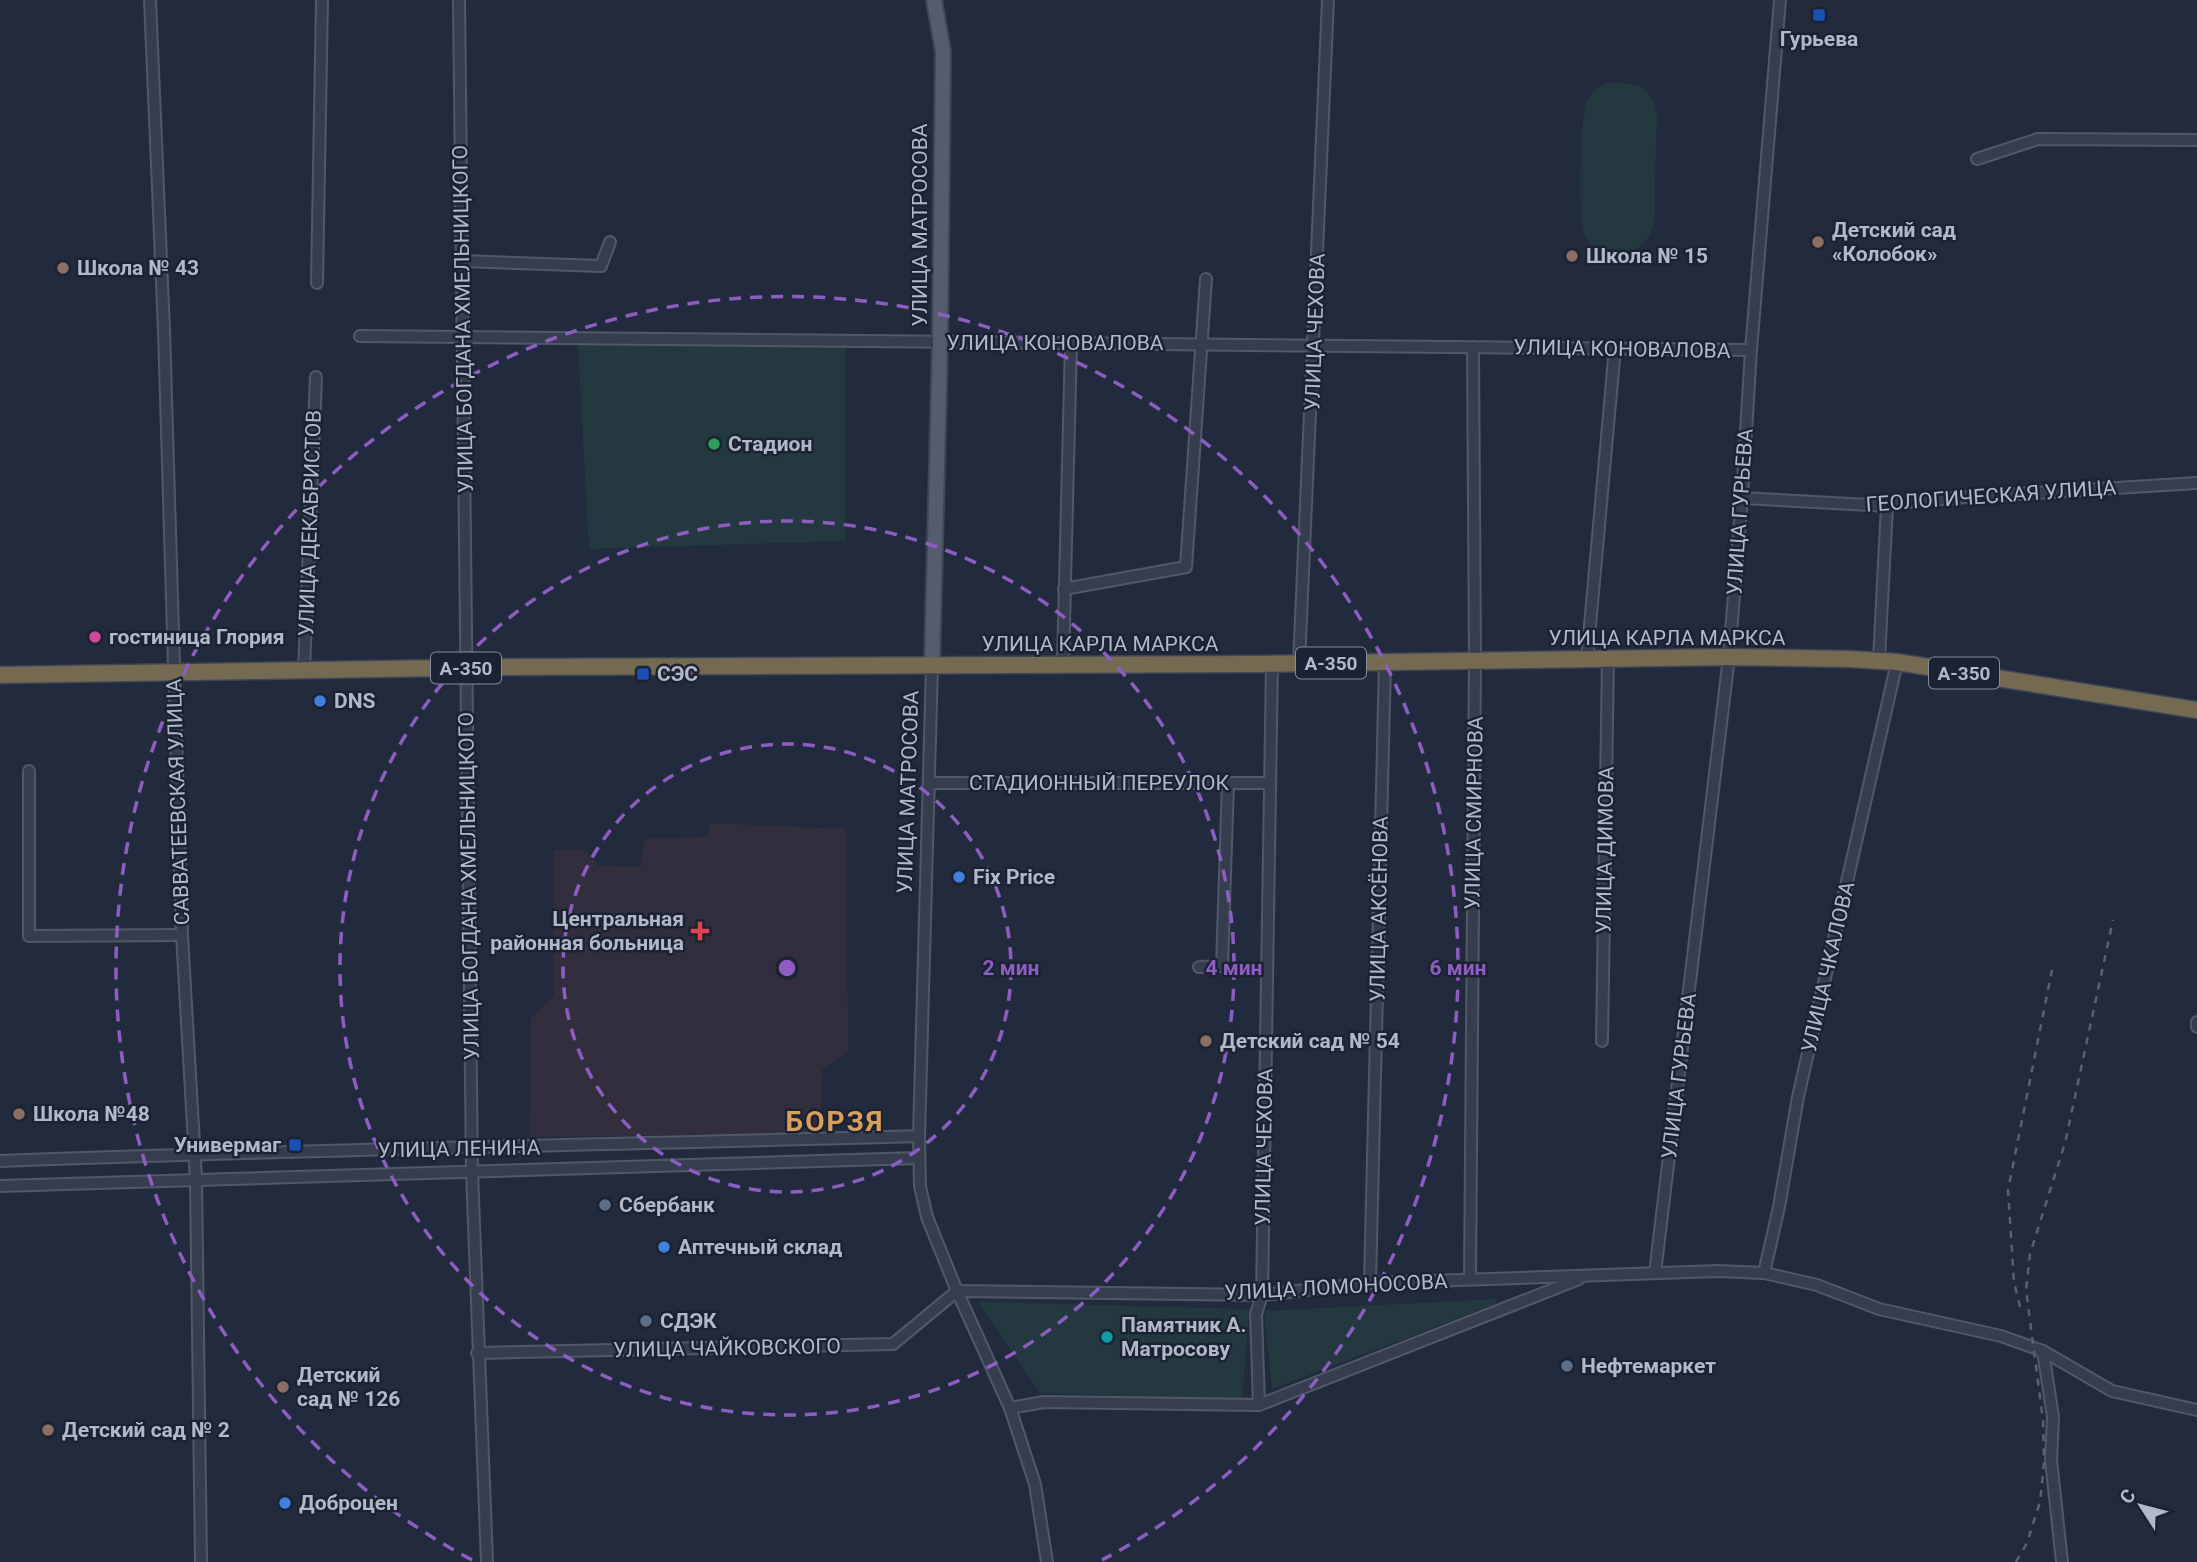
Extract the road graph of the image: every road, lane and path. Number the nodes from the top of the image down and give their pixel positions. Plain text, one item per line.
1 (150, 0) edge
2 (322, 0) edge
3 (459, 0) edge
4 (934, 0) edge
5 (1328, 0) edge
6 (1780, 0) edge
7 (2197, 140) edge
8 (1977, 159) dead end
9 (610, 242) dead end
10 (463, 261) junction
11 (1206, 279) dead end
12 (317, 283) dead end
13 (360, 336) dead end
14 (464, 338) junction
15 (940, 342) junction
16 (1071, 343) junction
17 (1202, 344) junction
18 (1315, 345) junction
19 (1473, 347) junction
20 (1615, 348) junction
21 (1751, 350) junction
22 (316, 377) dead end
23 (2197, 483) edge
24 (1742, 498) junction
25 (1887, 506) junction
26 (1064, 589) junction
27 (1729, 657) junction
28 (1587, 659) junction
29 (1608, 659) junction
30 (1879, 660) junction
31 (1475, 661) junction
32 (1385, 662) junction
33 (1897, 662) junction
34 (1063, 664) junction
35 (1272, 664) junction
36 (1300, 664) junction
37 (932, 666) junction
38 (467, 668) junction
39 (304, 670) junction
40 (174, 672) junction
41 (0, 675) edge
42 (2197, 710) edge
43 (29, 771) dead end
44 (929, 783) junction
45 (1228, 783) junction
46 (1269, 783) junction
47 (182, 935) junction
48 (1199, 967) dead end
49 (1602, 1041) dead end
50 (919, 1136) junction
51 (472, 1149) junction
52 (194, 1154) junction
53 (918, 1158) junction
54 (0, 1161) edge
55 (472, 1172) junction
56 (196, 1179) junction
57 (0, 1186) edge
58 (1655, 1273) junction
59 (1764, 1273) junction
60 (1588, 1275) junction
61 (1470, 1279) junction
62 (1370, 1283) junction
63 (957, 1291) junction
64 (1262, 1295) junction
65 (2043, 1351) junction
66 (477, 1353) junction
67 (1259, 1405) junction
68 (1010, 1408) junction
69 (2197, 1410) edge
70 (201, 1562) edge
71 (487, 1562) edge
72 (1047, 1562) edge
73 (2062, 1562) edge

1 - 40 street, САВВАТЕЕВСКАЯ УЛИЦА
2 - 12 street
3 - 10 street, УЛИЦА БОГДАНА ХМЕЛЬНИЦКОГО
4 - 15 main road, УЛИЦА МАТРОСОВА
5 - 18 street, УЛИЦА ЧЕХОВА
6 - 21 street, УЛИЦА ГУРЬЕВА
7 - 8 street
9 - 10 street
10 - 14 street, УЛИЦА БОГДАНА ХМЕЛЬНИЦКОГО
11 - 17 street
13 - 14 street, УЛИЦА КОНОВАЛОВА
14 - 15 street, УЛИЦА КОНОВАЛОВА
14 - 38 street, УЛИЦА БОГДАНА ХМЕЛЬНИЦКОГО
15 - 16 street, УЛИЦА КОНОВАЛОВА
15 - 37 main road, УЛИЦА МАТРОСОВА
16 - 17 street, УЛИЦА КОНОВАЛОВА
16 - 26 street
17 - 18 street, УЛИЦА КОНОВАЛОВА
17 - 26 street
18 - 19 street, УЛИЦА КОНОВАЛОВА
18 - 36 street, УЛИЦА ЧЕХОВА
19 - 20 street, УЛИЦА КОНОВАЛОВА
19 - 31 street, УЛИЦА СМИРНОВА
20 - 21 street, УЛИЦА КОНОВАЛОВА
20 - 28 street
21 - 24 street, УЛИЦА ГУРЬЕВА
22 - 39 street, УЛИЦА ДЕКАБРИСТОВ
23 - 25 street, ГЕОЛОГИЧЕСКАЯ УЛИЦА
24 - 25 street, ГЕОЛОГИЧЕСКАЯ УЛИЦА
24 - 27 street, УЛИЦА ГУРЬЕВА
25 - 30 street
26 - 34 street
27 - 29 highway, УЛИЦА КАРЛА МАРКСА / А-350
27 - 30 highway, УЛИЦА КАРЛА МАРКСА / А-350
27 - 58 street, УЛИЦА ГУРЬЕВА
28 - 29 highway, УЛИЦА КАРЛА МАРКСА / А-350
28 - 31 highway, УЛИЦА КАРЛА МАРКСА / А-350
29 - 49 street, УЛИЦА ДИМОВА
30 - 33 highway, УЛИЦА КАРЛА МАРКСА / А-350
31 - 32 highway, УЛИЦА КАРЛА МАРКСА / А-350
31 - 61 street, УЛИЦА СМИРНОВА
32 - 36 highway, УЛИЦА КАРЛА МАРКСА / А-350
32 - 62 street, УЛИЦА АКСЁНОВА
33 - 42 highway, УЛИЦА КАРЛА МАРКСА / А-350
33 - 59 street, УЛИЦА ЧКАЛОВА
34 - 35 highway, УЛИЦА КАРЛА МАРКСА / А-350
34 - 37 highway, УЛИЦА КАРЛА МАРКСА / А-350
35 - 36 highway, УЛИЦА КАРЛА МАРКСА / А-350
35 - 46 street, УЛИЦА ЧЕХОВА
37 - 38 highway, УЛИЦА КАРЛА МАРКСА / А-350
37 - 44 street, УЛИЦА МАТРОСОВА
38 - 39 highway, УЛИЦА КАРЛА МАРКСА / А-350
38 - 51 street, УЛИЦА БОГДАНА ХМЕЛЬНИЦКОГО
39 - 40 highway, УЛИЦА КАРЛА МАРКСА / А-350
40 - 41 highway, УЛИЦА КАРЛА МАРКСА / А-350
40 - 47 street, САВВАТЕЕВСКАЯ УЛИЦА
43 - 47 street
44 - 45 street, СТАДИОННЫЙ ПЕРЕУЛОК
44 - 50 street, УЛИЦА МАТРОСОВА
45 - 46 street, СТАДИОННЫЙ ПЕРЕУЛОК
45 - 48 street
46 - 64 street, УЛИЦА ЧЕХОВА
47 - 52 street, САВВАТЕЕВСКАЯ УЛИЦА
50 - 51 street, УЛИЦА ЛЕНИНА
50 - 53 street, УЛИЦА МАТРОСОВА
51 - 52 street, УЛИЦА ЛЕНИНА
51 - 55 street, УЛИЦА БОГДАНА ХМЕЛЬНИЦКОГО
52 - 54 street, УЛИЦА ЛЕНИНА
52 - 56 street, САВВАТЕЕВСКАЯ УЛИЦА
53 - 55 street, УЛИЦА ЛЕНИНА
53 - 63 street, УЛИЦА МАТРОСОВА
55 - 56 street, УЛИЦА ЛЕНИНА
55 - 66 street, УЛИЦА БОГДАНА ХМЕЛЬНИЦКОГО
56 - 57 street, УЛИЦА ЛЕНИНА
56 - 70 street, САВВАТЕЕВСКАЯ УЛИЦА
58 - 59 street, УЛИЦА ЛОМОНОСОВА
58 - 60 street, УЛИЦА ЛОМОНОСОВА
59 - 65 street, УЛИЦА ЛОМОНОСОВА
60 - 61 street, УЛИЦА ЛОМОНОСОВА
60 - 67 street, УЛИЦА ЛОМОНОСОВА
61 - 62 street, УЛИЦА ЛОМОНОСОВА
62 - 64 street, УЛИЦА ЛОМОНОСОВА
63 - 64 street, УЛИЦА ЛОМОНОСОВА
63 - 66 street, УЛИЦА ЧАЙКОВСКОГО
63 - 68 street, УЛИЦА МАТРОСОВА
64 - 67 street, УЛИЦА ЧЕХОВА
65 - 69 street, УЛИЦА ЛОМОНОСОВА
65 - 73 street
66 - 71 street, УЛИЦА БОГДАНА ХМЕЛЬНИЦКОГО
67 - 68 street, УЛИЦА ЛОМОНОСОВА
68 - 72 street, УЛИЦА МАТРОСОВА

